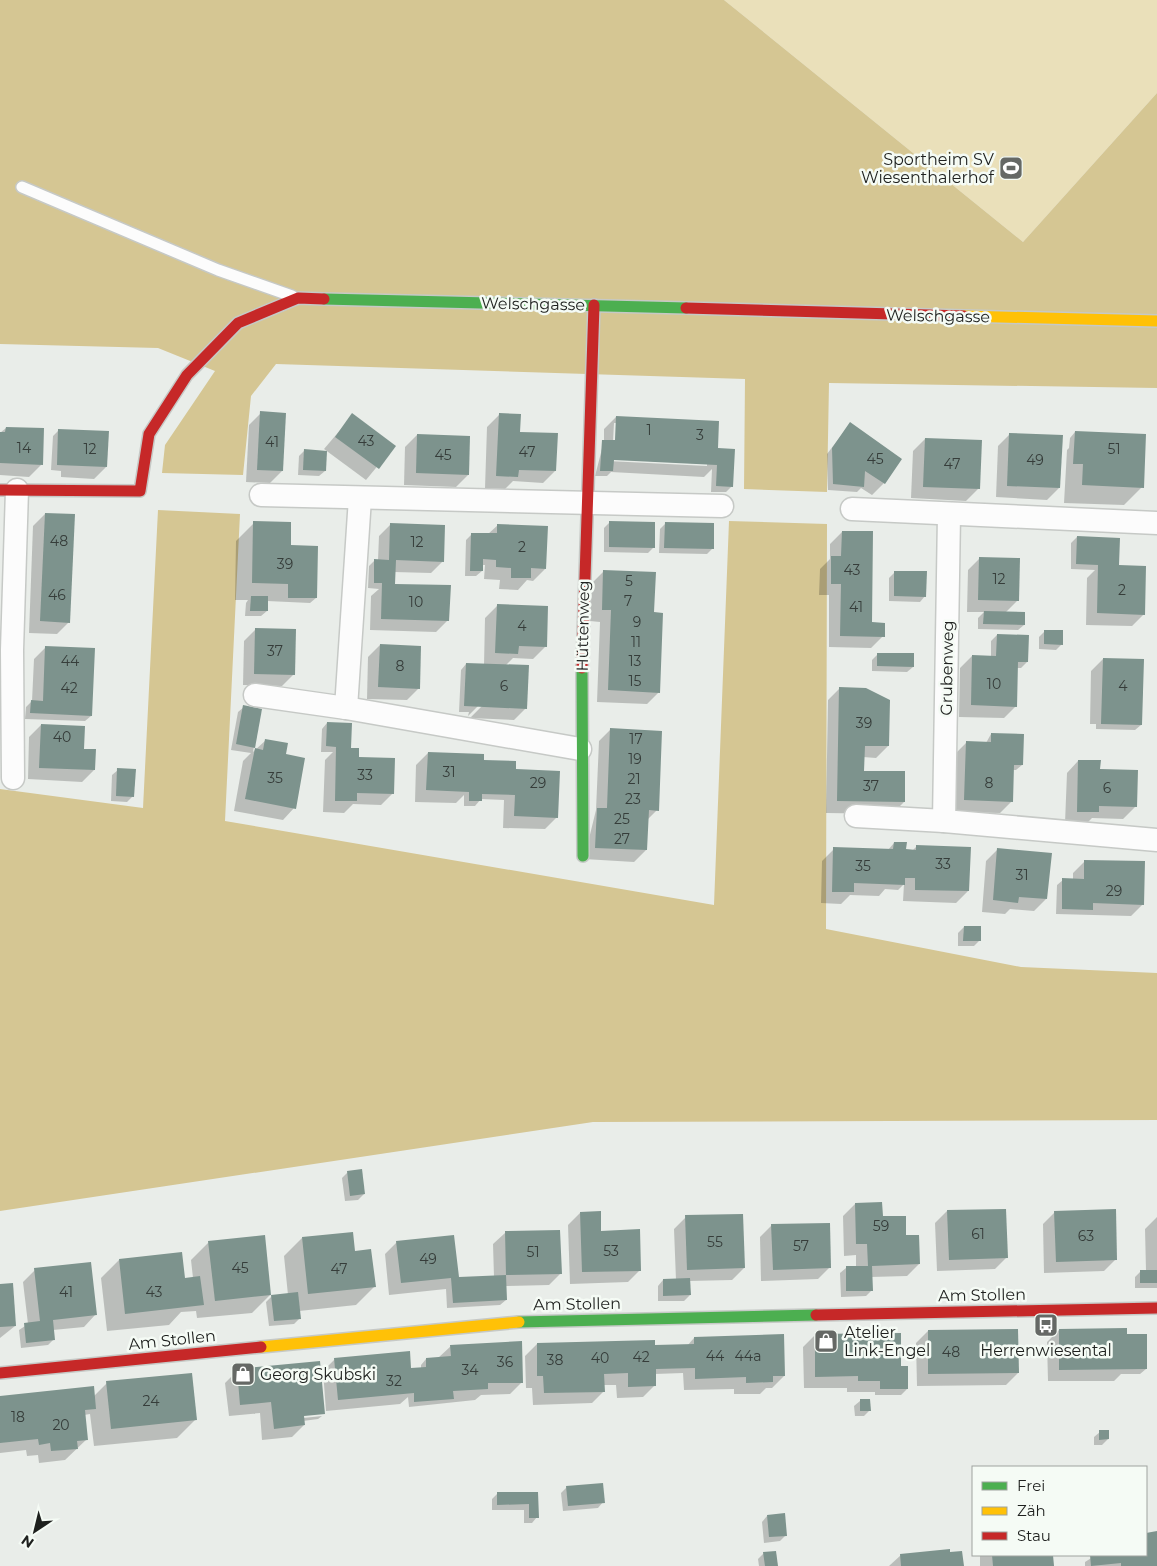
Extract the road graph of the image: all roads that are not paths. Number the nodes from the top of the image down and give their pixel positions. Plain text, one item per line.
1 (22, 187) dead end
2 (298, 298) junction
3 (594, 305) junction
4 (1157, 321) edge
5 (9, 490) edge
6 (261, 495) dead end
7 (360, 498) junction
8 (586, 503) junction
9 (722, 506) dead end
10 (852, 509) dead end
11 (949, 515) junction
12 (1157, 522) edge
13 (6, 650) edge
14 (255, 695) dead end
15 (346, 708) junction
16 (580, 749) junction
17 (13, 778) dead end
18 (856, 816) dead end
19 (944, 821) junction
20 (1157, 840) edge
21 (584, 856) dead end
22 (1157, 1308) edge
23 (0, 1373) edge

1 - 2 lane
2 - 3 street, Welschgasse
2 - 5 street, Welschgasse
3 - 4 street, Welschgasse
3 - 8 street, Hüttenweg
5 - 13 street, Welschgasse
6 - 7 street
7 - 8 street
7 - 15 street
8 - 9 street
8 - 16 street, Hüttenweg
10 - 11 street
11 - 12 street
11 - 19 street, Grubenweg
13 - 17 street, Welschgasse
14 - 15 street
15 - 16 street
16 - 21 street, Hüttenweg
18 - 19 street
19 - 20 street
22 - 23 street, Am Stollen

